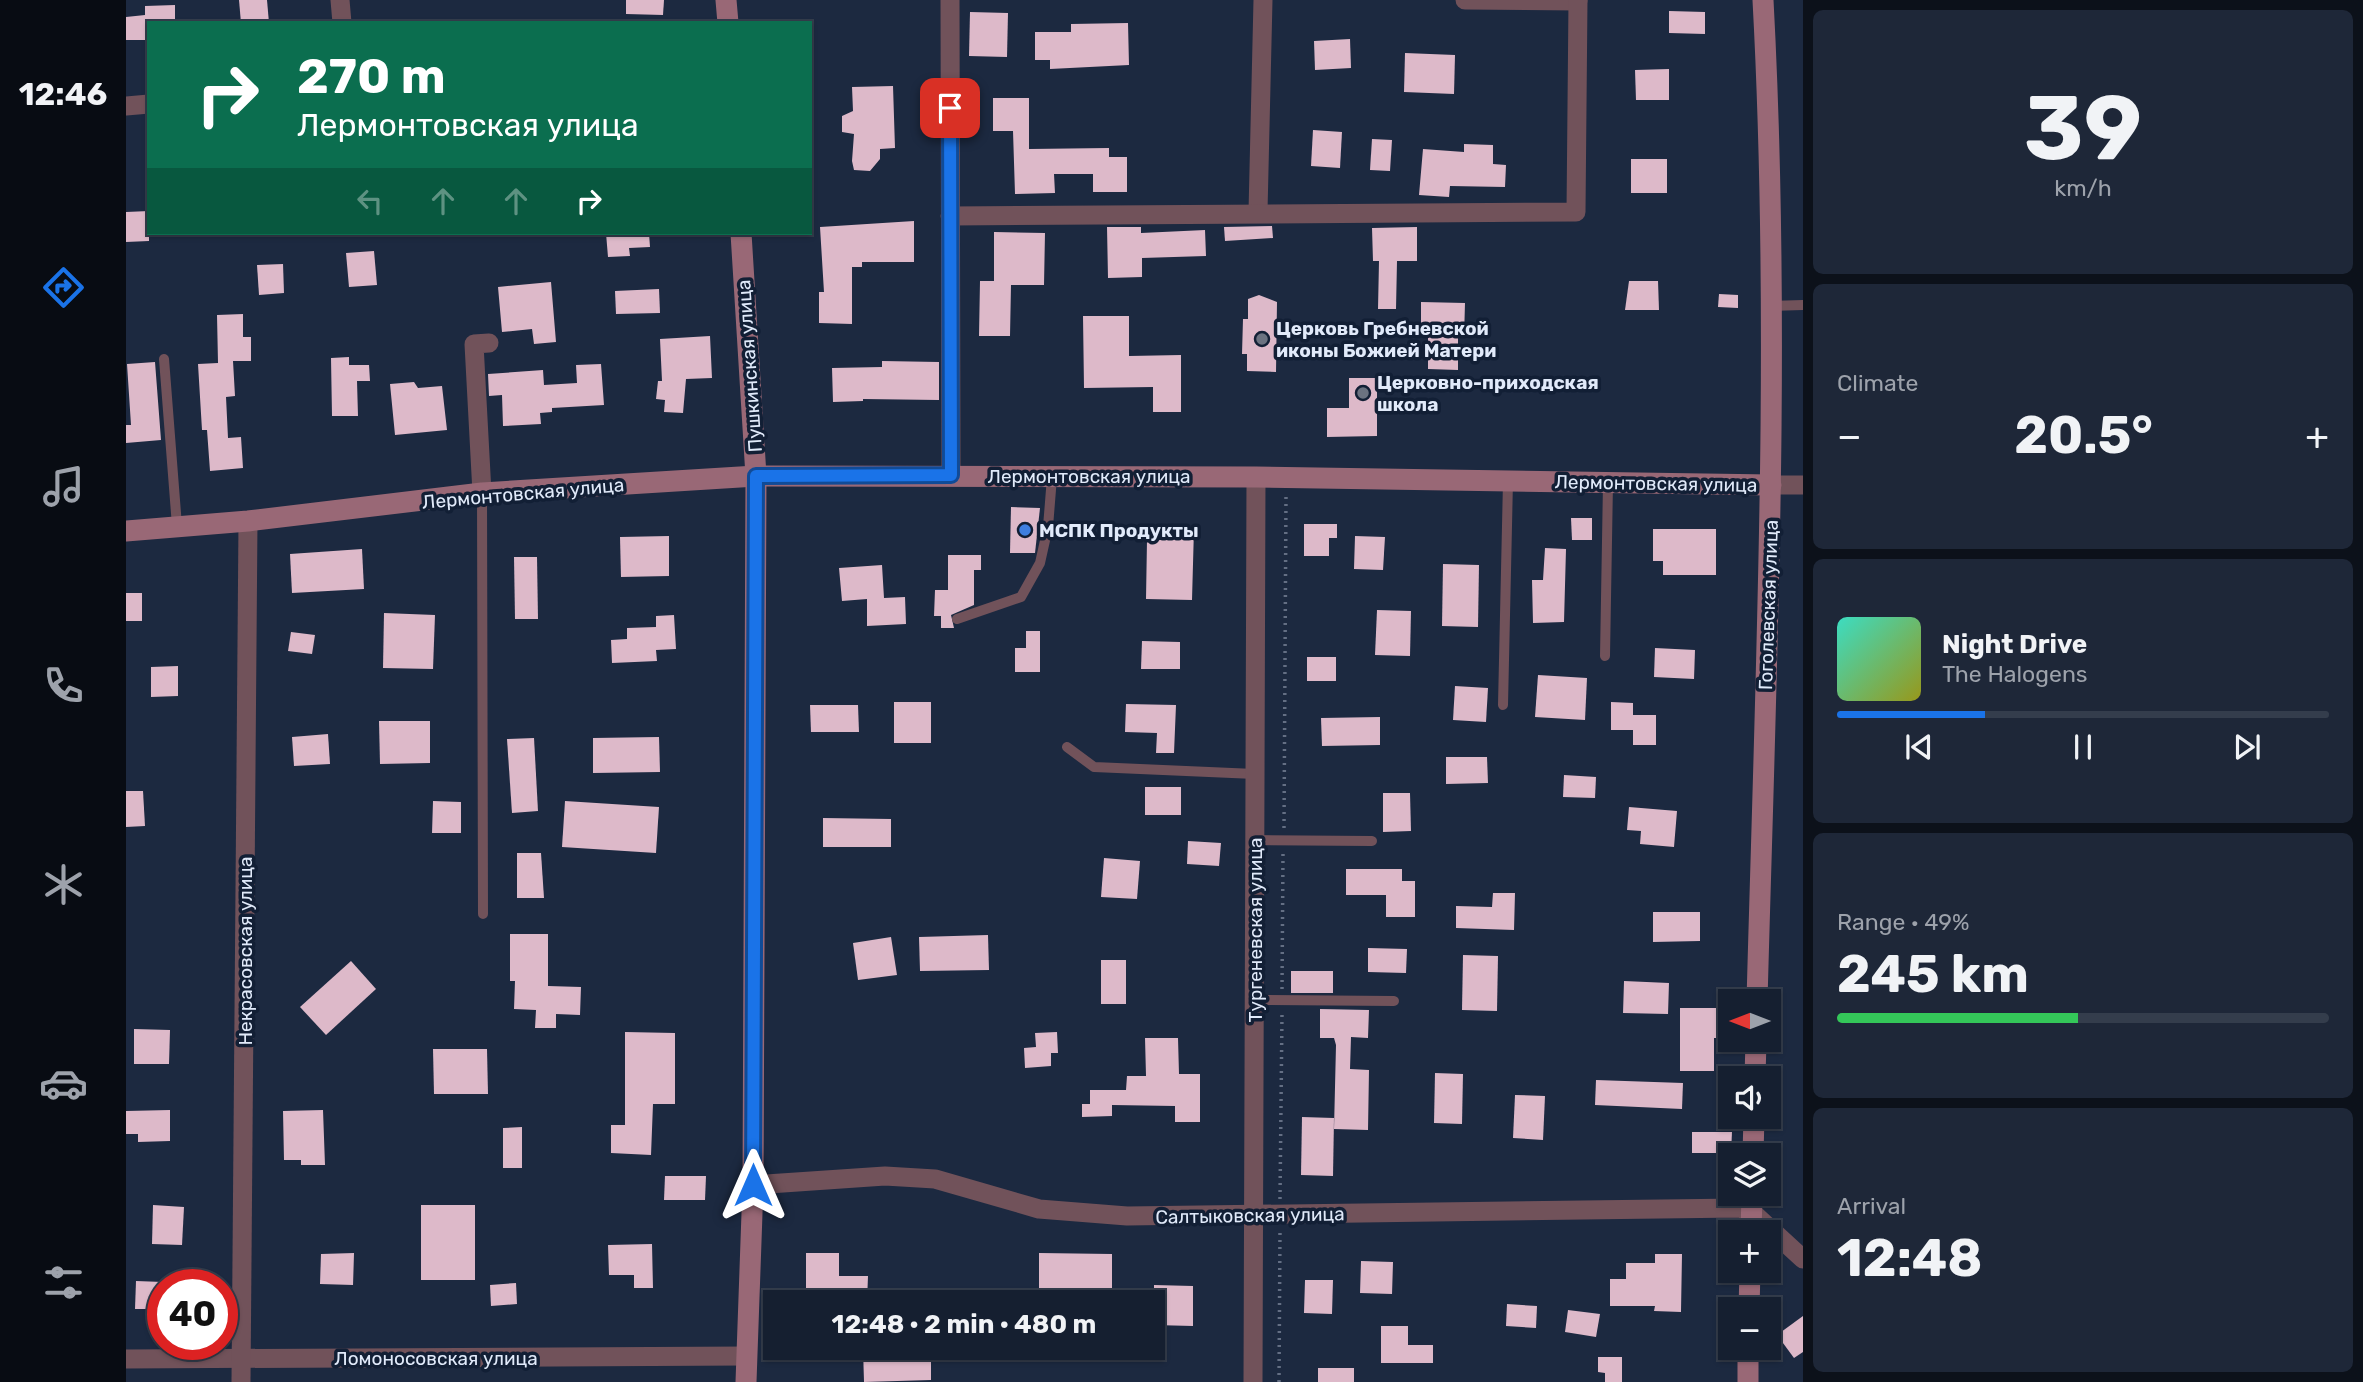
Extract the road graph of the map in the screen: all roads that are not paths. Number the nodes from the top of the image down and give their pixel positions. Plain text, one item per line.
1 (340, 0) edge
2 (726, 0) edge
3 (950, 0) edge
4 (1263, 0) edge
5 (1465, 0) edge
6 (1763, 0) edge
7 (1578, 1) edge
8 (342, 21) edge
9 (728, 21) edge
10 (147, 104) edge
11 (126, 106) edge
12 (1258, 212) junction
13 (950, 216) junction
14 (741, 235) edge
15 (1803, 305) edge
16 (1770, 306) junction
17 (489, 343) dead end
18 (164, 359) dead end
19 (951, 475) junction
20 (756, 476) junction
21 (1052, 476) junction
22 (1256, 477) junction
23 (1507, 481) junction
24 (1608, 484) junction
25 (1771, 485) junction
26 (1803, 485) edge
27 (482, 493) junction
28 (248, 521) junction
29 (177, 526) junction
30 (126, 531) edge
31 (957, 619) dead end
32 (1605, 656) dead end
33 (1503, 705) dead end
34 (1067, 747) dead end
35 (1255, 774) junction
36 (1255, 840) junction
37 (1373, 841) dead end
38 (483, 914) dead end
39 (1757, 989) edge
40 (1255, 1000) junction
41 (1394, 1001) dead end
42 (753, 1185) junction
43 (1752, 1213) edge
44 (1255, 1216) junction
45 (1803, 1259) edge
46 (746, 1356) junction
47 (126, 1359) edge
48 (241, 1360) junction
49 (1748, 1360) edge
50 (241, 1382) edge
51 (746, 1382) edge
52 (1253, 1382) edge
53 (1748, 1382) edge

1 - 8 street
2 - 9 street
3 - 13 street
4 - 12 street
5 - 7 street
6 - 16 street, Гоголевская улица
7 - 12 street
10 - 11 street
12 - 13 street
13 - 19 street
14 - 20 street, Пушкинская улица
15 - 16 lane
16 - 25 street, Гоголевская улица
17 - 27 street
18 - 29 lane
19 - 20 street, Лермонтовская улица
19 - 21 street, Лермонтовская улица
20 - 27 street, Лермонтовская улица
20 - 42 street, Пушкинская улица
21 - 22 street, Лермонтовская улица
21 - 31 lane
22 - 23 street, Лермонтовская улица
22 - 35 street, Тургеневская улица
23 - 24 street, Лермонтовская улица
23 - 33 lane
24 - 25 street, Лермонтовская улица
24 - 32 lane
25 - 26 street, Лермонтовская улица
25 - 39 street, Гоголевская улица
27 - 28 street, Лермонтовская улица
27 - 38 lane
28 - 29 street, Лермонтовская улица
28 - 48 street, Некрасовская улица
29 - 30 street, Лермонтовская улица
34 - 35 lane
35 - 36 street, Тургеневская улица
36 - 37 lane
36 - 40 street, Тургеневская улица
40 - 41 lane
40 - 44 street, Тургеневская улица
42 - 44 street, Салтыковская улица
42 - 46 street, Пушкинская улица
43 - 44 street, Салтыковская улица
43 - 45 street
44 - 52 street, Тургеневская улица
46 - 48 street, Ломоносовская улица
46 - 51 street, Пушкинская улица
47 - 48 street, Ломоносовская улица
48 - 50 street, Некрасовская улица
49 - 53 street

